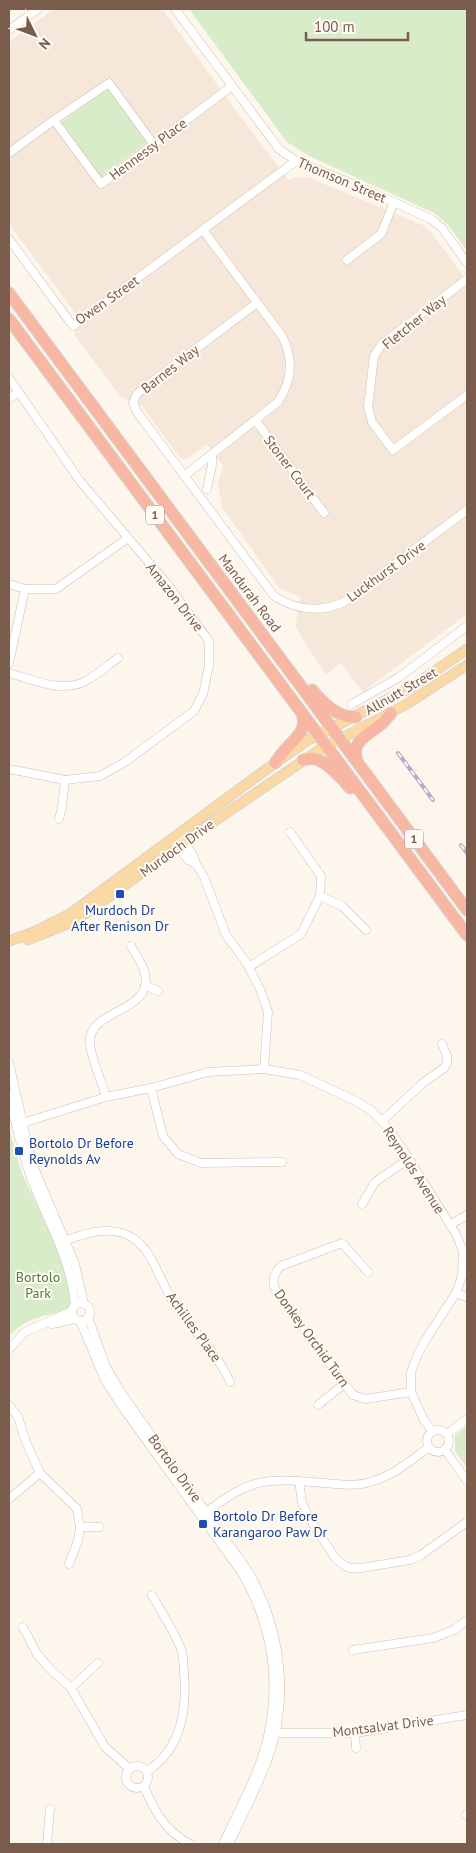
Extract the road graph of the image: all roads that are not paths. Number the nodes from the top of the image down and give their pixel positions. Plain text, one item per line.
1 (38, 9) edge
2 (175, 9) edge
3 (9, 30) edge
4 (232, 86) junction
5 (54, 120) junction
6 (154, 145) junction
7 (9, 153) edge
8 (296, 161) junction
9 (394, 202) junction
10 (203, 230) junction
11 (9, 239) edge
12 (347, 260) dead end
13 (467, 263) edge
14 (467, 279) edge
15 (9, 293) edge
16 (257, 303) junction
17 (9, 319) edge
18 (9, 378) edge
19 (18, 392) junction
20 (467, 395) edge
21 (9, 399) edge
22 (256, 421) junction
23 (212, 454) junction
24 (184, 476) junction
25 (207, 489) dead end
26 (467, 510) edge
27 (324, 513) dead end
28 (128, 538) junction
29 (9, 584) edge
30 (25, 589) junction
31 (467, 626) edge
32 (467, 649) edge
33 (276, 653) junction
34 (118, 658) dead end
35 (9, 663) edge
36 (467, 665) edge
37 (9, 673) edge
38 (352, 704) dead end
39 (302, 712) junction
40 (391, 713) junction
41 (356, 717) junction
42 (332, 728) junction
43 (318, 734) junction
44 (340, 738) junction
45 (326, 746) junction
46 (303, 760) junction
47 (275, 763) junction
48 (361, 767) junction
49 (9, 768) edge
50 (65, 780) junction
51 (378, 815) junction
52 (59, 820) dead end
53 (290, 832) dead end
54 (178, 841) junction
55 (320, 896) junction
56 (467, 910) edge
57 (366, 930) dead end
58 (467, 935) edge
59 (9, 941) edge
60 (131, 946) dead end
61 (9, 947) edge
62 (249, 967) junction
63 (145, 985) junction
64 (158, 991) dead end
65 (442, 1044) dead end
66 (9, 1063) edge
67 (264, 1069) junction
68 (151, 1088) junction
69 (9, 1094) edge
70 (106, 1096) junction
71 (382, 1121) junction
72 (19, 1124) junction
73 (409, 1159) junction
74 (282, 1162) dead end
75 (362, 1204) dead end
76 (467, 1216) edge
77 (450, 1225) junction
78 (63, 1241) junction
79 (368, 1272) dead end
80 (456, 1293) junction
81 (467, 1297) edge
82 (84, 1304) junction
83 (78, 1315) junction
84 (9, 1349) edge
85 (230, 1382) dead end
86 (344, 1384) junction
87 (411, 1392) junction
88 (9, 1406) edge
89 (318, 1406) dead end
90 (467, 1419) edge
91 (433, 1431) junction
92 (447, 1434) junction
93 (429, 1447) junction
94 (445, 1450) junction
95 (40, 1473) junction
96 (467, 1480) edge
97 (299, 1481) junction
98 (9, 1499) edge
99 (204, 1514) junction
100 (467, 1522) edge
101 (80, 1527) junction
102 (99, 1528) dead end
103 (69, 1564) dead end
104 (152, 1595) dead end
105 (467, 1620) edge
106 (23, 1627) dead end
107 (353, 1650) dead end
108 (98, 1663) dead end
109 (71, 1688) junction
110 (467, 1715) edge
111 (355, 1732) junction
112 (272, 1733) junction
113 (356, 1748) dead end
114 (130, 1769) junction
115 (147, 1771) junction
116 (144, 1787) junction
117 (50, 1809) dead end
118 (47, 1844) edge
119 (190, 1844) edge
120 (223, 1844) edge
121 (229, 1844) edge

1 - 3 street
2 - 4 street, Thomson Street
4 - 6 street, Hennessy Place
4 - 8 street, Thomson Street
5 - 6 street
5 - 6 street, Hennessy Place
5 - 7 street
8 - 9 street, Thomson Street
8 - 10 street
9 - 12 street
9 - 13 street, Thomson Street
10 - 11 street, Owen Street
10 - 16 street
14 - 20 street, Fletcher Way
15 - 33 highway, Mandurah Road / 1
16 - 22 street
16 - 24 street, Barnes Way
17 - 39 highway, 1
18 - 19 street, Amazon Drive
19 - 21 street
19 - 28 street, Amazon Drive
22 - 23 street
22 - 27 street, Stoner Court
23 - 24 street
23 - 25 street
24 - 26 street, Luckhurst Drive
28 - 30 street
28 - 50 street, Amazon Drive
29 - 30 street
30 - 35 street
31 - 38 street
32 - 41 main road, Allnutt Street
33 - 41 highway
33 - 42 highway, Mandurah Road / 1
34 - 37 street
36 - 40 main road, Allnutt Street
39 - 43 highway, 1
39 - 47 highway
40 - 44 main road, Allnutt Street
40 - 48 highway
41 - 42 main road, Allnutt Street
42 - 43 main road, Murdoch Drive
42 - 44 highway, Mandurah Road / 1
43 - 45 highway, 1
43 - 47 main road, Murdoch Drive
44 - 45 main road, Murdoch Drive
44 - 48 highway, Mandurah Road / 1
45 - 46 main road, Murdoch Drive
45 - 51 highway, 1
46 - 51 highway
46 - 54 main road, Murdoch Drive
47 - 54 main road, Murdoch Drive
48 - 56 highway, Mandurah Road / 1
49 - 50 street, Amazon Drive
50 - 52 street
51 - 58 highway, 1
53 - 55 street
54 - 59 main road, Murdoch Drive
54 - 61 main road, Murdoch Drive
54 - 62 street
55 - 57 street
55 - 62 street
60 - 63 street
62 - 67 street
63 - 64 street
63 - 70 street
65 - 71 street
66 - 72 street, Bortolo Drive
67 - 68 street, Reynolds Avenue
67 - 71 street, Reynolds Avenue
68 - 70 street, Reynolds Avenue
68 - 74 street
69 - 72 street, Bortolo Drive
70 - 72 street, Reynolds Avenue
71 - 73 street, Reynolds Avenue
72 - 78 street, Bortolo Drive
73 - 75 street
73 - 77 street, Reynolds Avenue
76 - 77 street
77 - 80 street, Reynolds Avenue
78 - 82 street, Bortolo Drive
78 - 83 street, Bortolo Drive
78 - 85 street, Achilles Place
79 - 86 street, Donkey Orchid Turn
80 - 81 street
80 - 87 street, Reynolds Avenue
82 - 83 street
82 - 83 street, Bortolo Drive
83 - 84 street
83 - 99 street, Bortolo Drive
86 - 87 street, Donkey Orchid Turn
86 - 89 street
87 - 91 street, Reynolds Avenue
88 - 95 street
90 - 92 street
91 - 92 street
91 - 93 street
92 - 94 street
93 - 94 street
93 - 97 street
94 - 96 street
95 - 98 street
95 - 101 street
97 - 99 street
97 - 100 street
99 - 112 street, Bortolo Drive
101 - 102 street
101 - 103 street
104 - 115 street
105 - 107 street
106 - 109 street
108 - 109 street
109 - 114 street
110 - 111 street, Montsalvat Drive
111 - 112 street, Montsalvat Drive
111 - 113 street
112 - 120 street, Bortolo Drive
112 - 121 street, Bortolo Drive
114 - 115 street
114 - 116 street
115 - 116 street
116 - 119 street
117 - 118 street

